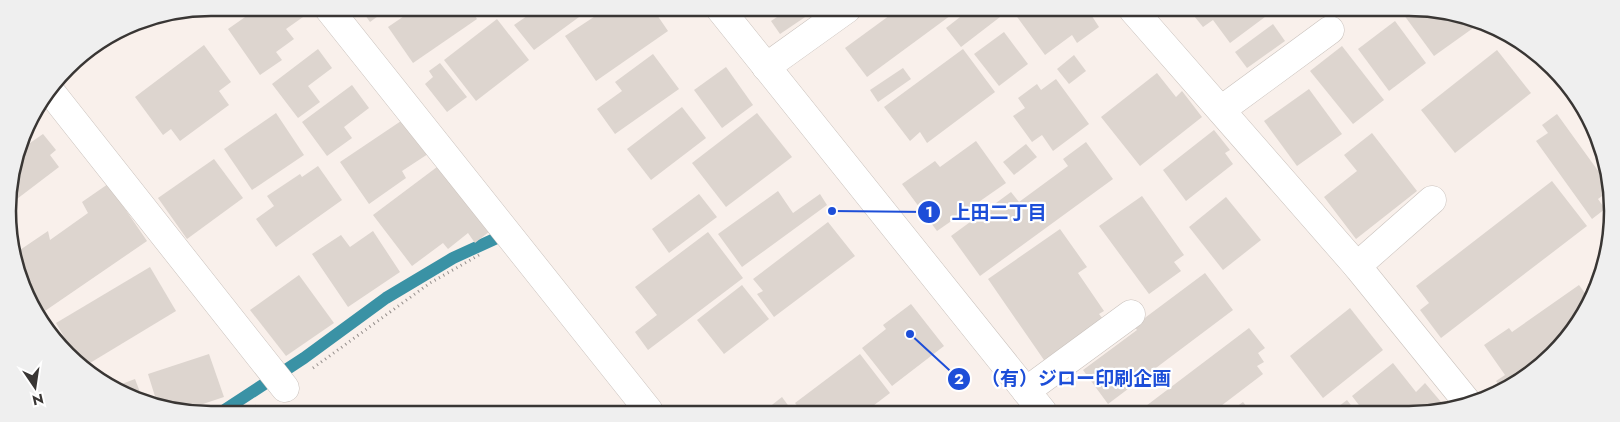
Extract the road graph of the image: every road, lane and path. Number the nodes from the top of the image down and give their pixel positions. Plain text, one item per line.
1 (334, 16) edge
2 (726, 16) edge
3 (838, 16) edge
4 (1138, 16) edge
5 (1330, 30) dead end
6 (766, 67) junction
7 (54, 96) edge
8 (1220, 110) junction
9 (1432, 200) dead end
10 (512, 239) junction
11 (1358, 266) junction
12 (1131, 314) dead end
13 (285, 388) joint
14 (1026, 391) junction
15 (1464, 398) edge
16 (644, 406) edge
17 (1038, 406) edge

1 - 10 street
2 - 6 street
3 - 6 street
4 - 8 street
5 - 8 street
6 - 14 street
7 - 13 street
8 - 11 street
9 - 11 street
10 - 13 path
10 - 16 street
11 - 15 street
12 - 14 street
14 - 17 street

